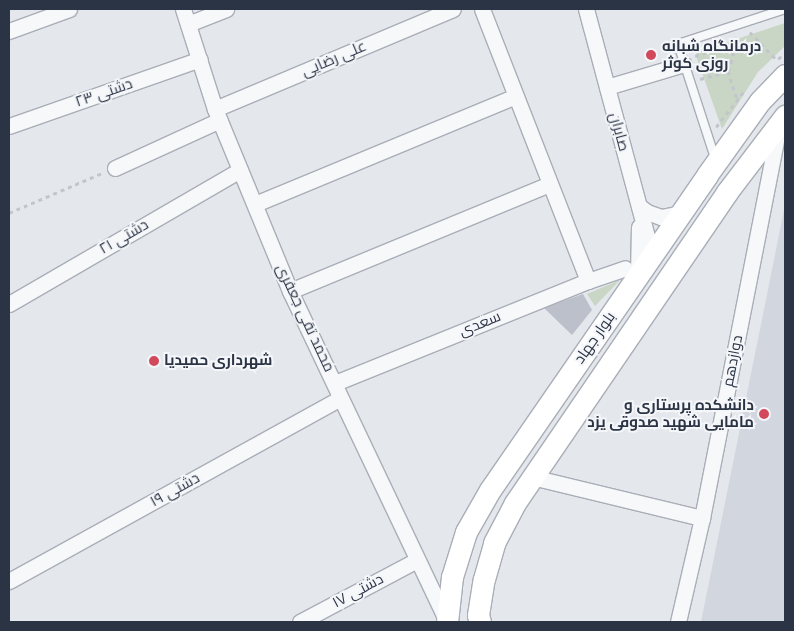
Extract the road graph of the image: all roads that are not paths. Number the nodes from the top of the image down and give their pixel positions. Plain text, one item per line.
1 (69, 9) edge
2 (183, 9) edge
3 (226, 9) edge
4 (453, 9) edge
5 (482, 9) edge
6 (586, 9) edge
7 (785, 9) edge
8 (188, 24) junction
9 (9, 31) edge
10 (200, 59) junction
11 (684, 61) junction
12 (781, 67) edge
13 (607, 87) junction
14 (516, 96) junction
15 (217, 114) junction
16 (783, 118) edge
17 (9, 126) edge
18 (716, 162) junction
19 (114, 168) road end
20 (240, 170) junction
21 (550, 184) junction
22 (255, 204) junction
23 (638, 206) junction
24 (681, 213) junction
25 (652, 255) junction
26 (673, 270) junction
27 (632, 271) junction
28 (588, 281) junction
29 (290, 291) junction
30 (9, 304) edge
31 (335, 382) junction
32 (340, 398) junction
33 (532, 477) junction
34 (702, 518) junction
35 (417, 560) junction
36 (9, 582) edge
37 (447, 621) edge
38 (300, 622) edge
39 (480, 622) edge
40 (678, 622) edge

1 - 9 street
2 - 8 street, محمد تقی جعفری
3 - 8 street
4 - 15 street, علی رضایی
5 - 14 street
6 - 13 street, صابران
7 - 11 lane
8 - 10 street, محمد تقی جعفری
10 - 15 street, محمد تقی جعفری
10 - 17 street, دشتی ۲۳
11 - 13 street
11 - 18 lane
12 - 18 main road, بلوار جهاد
13 - 23 street, صابران
14 - 21 street
14 - 22 street
15 - 19 street, علی رضایی
15 - 20 street, محمد تقی جعفری
16 - 26 main road, بلوار جهاد
16 - 34 street, دوازدهم
18 - 24 main road, بلوار جهاد
20 - 22 street, محمد تقی جعفری
20 - 30 street, دشتی ۲۱
21 - 28 street
21 - 29 street
22 - 29 street, محمد تقی جعفری
23 - 24 street
23 - 25 street, صابران
23 - 27 street
24 - 25 main road, بلوار جهاد
25 - 26 main road
25 - 27 main road, بلوار جهاد
26 - 33 main road, بلوار جهاد
27 - 28 street, سعدی
27 - 37 main road, بلوار جهاد
28 - 31 street, سعدی
29 - 31 street, محمد تقی جعفری
31 - 32 street, محمد تقی جعفری
32 - 35 street, محمد تقی جعفری
32 - 36 street, دشتی ۱۹
33 - 34 street
33 - 39 main road, بلوار جهاد
34 - 40 street, دوازدهم
35 - 37 street, محمد تقی جعفری
35 - 38 street, دشتی ۱۷

